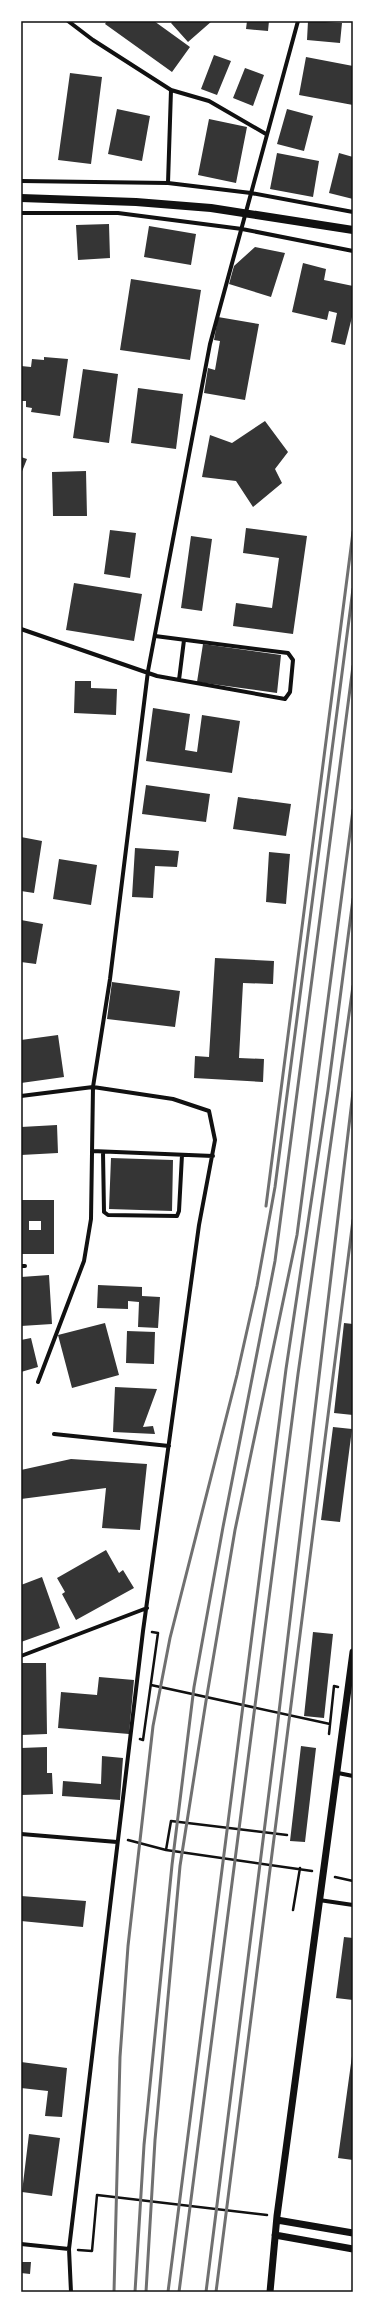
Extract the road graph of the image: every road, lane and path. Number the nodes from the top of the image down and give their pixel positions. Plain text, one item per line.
1 (68, 21) edge
2 (298, 21) edge
3 (171, 90) junction
4 (266, 134) junction
5 (21, 181) edge
6 (168, 183) junction
7 (251, 193) junction
8 (21, 198) edge
9 (353, 212) edge
10 (21, 213) edge
11 (242, 229) junction
12 (353, 230) edge
13 (353, 251) edge
14 (21, 629) edge
15 (155, 636) junction
16 (184, 640) junction
17 (148, 671) junction
18 (179, 680) junction
19 (93, 1087) junction
20 (21, 1096) edge
21 (92, 1151) junction
22 (103, 1152) junction
23 (182, 1155) junction
24 (213, 1156) junction
25 (38, 1382) dead end
26 (54, 1434) dead end
27 (169, 1446) junction
28 (147, 1608) junction
29 (158, 1633) dead end
30 (353, 1652) edge
31 (21, 1656) edge
32 (151, 1684) junction
33 (334, 1686) dead end
34 (330, 1724) junction
35 (142, 1740) dead end
36 (328, 1740) dead end
37 (338, 1773) junction
38 (353, 1776) edge
39 (21, 1834) edge
40 (287, 1835) dead end
41 (123, 1838) dead end
42 (117, 1842) junction
43 (166, 1850) junction
44 (300, 1868) junction
45 (315, 1872) dead end
46 (330, 1876) dead end
47 (353, 1881) edge
48 (320, 1900) junction
49 (353, 1905) edge
50 (293, 1910) dead end
51 (253, 2214) dead end
52 (277, 2220) junction
53 (353, 2233) edge
54 (275, 2234) junction
55 (21, 2244) edge
56 (69, 2249) junction
57 (353, 2249) edge
58 (92, 2251) dead end
59 (71, 2292) edge
60 (270, 2292) edge

1 - 3 street
2 - 4 street
3 - 4 street
3 - 6 street
4 - 7 street
5 - 6 street
6 - 7 street
7 - 9 street
7 - 11 street
8 - 12 main road
10 - 11 street
11 - 13 street
11 - 15 street
14 - 17 street
15 - 16 street
15 - 17 street
16 - 18 street
16 - 18 street
17 - 18 street
17 - 19 street
19 - 20 street
19 - 21 street
19 - 24 street
21 - 22 street
21 - 25 street
22 - 23 street
22 - 23 street
23 - 24 street
24 - 27 street
26 - 27 street
27 - 28 street
28 - 31 street
28 - 42 street
29 - 32 path
30 - 37 street
32 - 34 path
32 - 35 path
33 - 34 path
34 - 36 path
37 - 38 street
37 - 48 street
39 - 42 street
40 - 43 path
41 - 43 path
42 - 56 street
43 - 44 path
44 - 45 path
44 - 50 path
46 - 47 path
48 - 49 street
48 - 52 street
51 - 58 path
52 - 53 street
52 - 54 street
54 - 57 street
54 - 60 street
55 - 56 street
56 - 59 street

